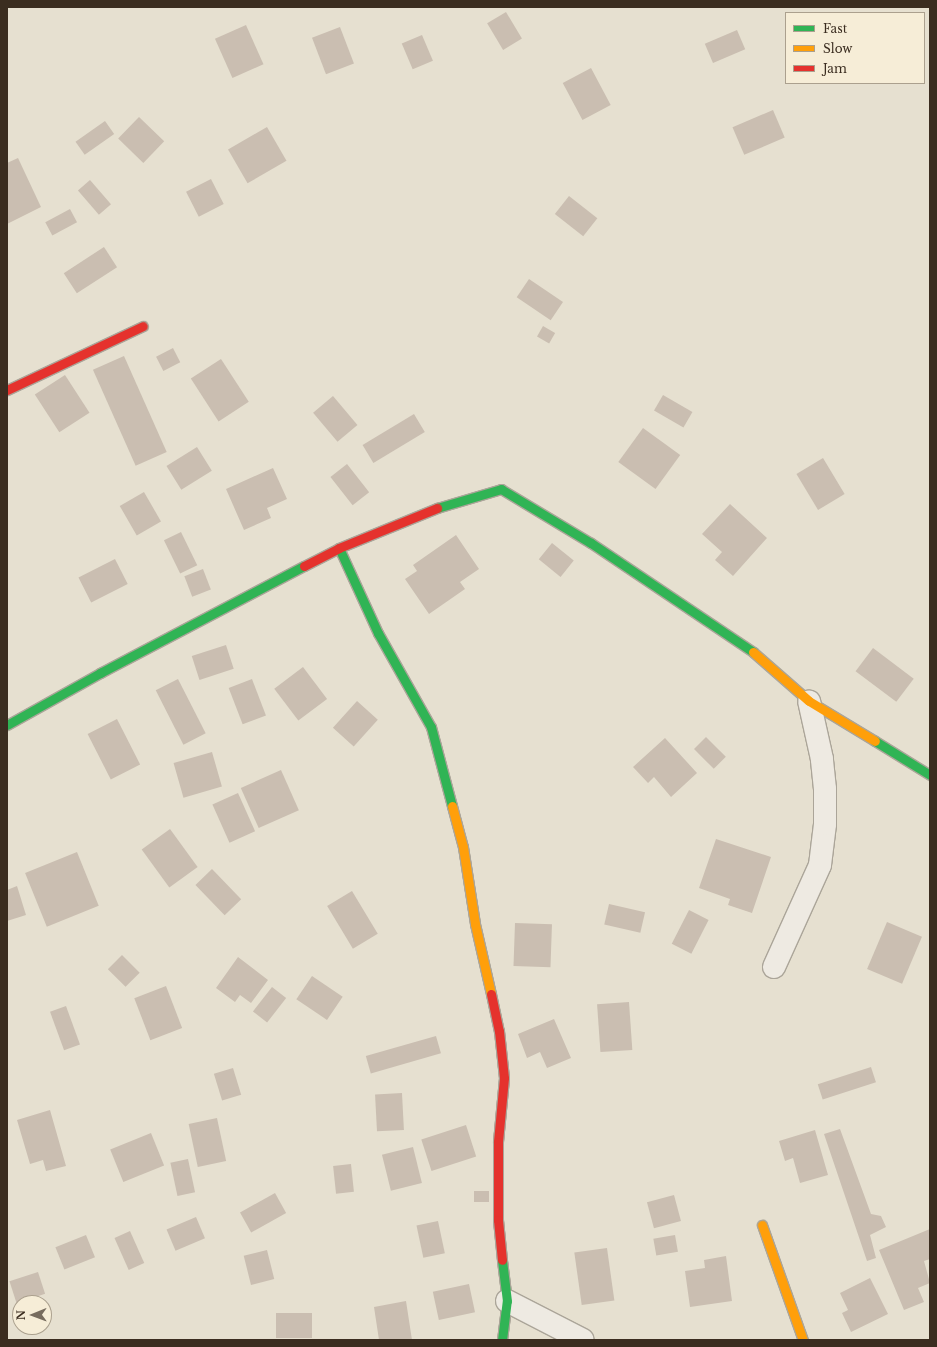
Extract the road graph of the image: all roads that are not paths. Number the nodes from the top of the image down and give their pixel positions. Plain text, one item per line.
1 (143, 326) dead end
2 (7, 390) edge
3 (339, 548) junction
4 (809, 701) junction
5 (7, 725) edge
6 (930, 775) edge
7 (774, 967) dead end
8 (762, 1225) dead end
9 (508, 1301) junction
10 (502, 1340) edge
11 (583, 1340) edge
12 (803, 1340) edge

1 - 2 street
3 - 4 street
3 - 5 street
3 - 9 street
4 - 6 street
4 - 7 street
8 - 12 street
9 - 10 street
9 - 11 street

